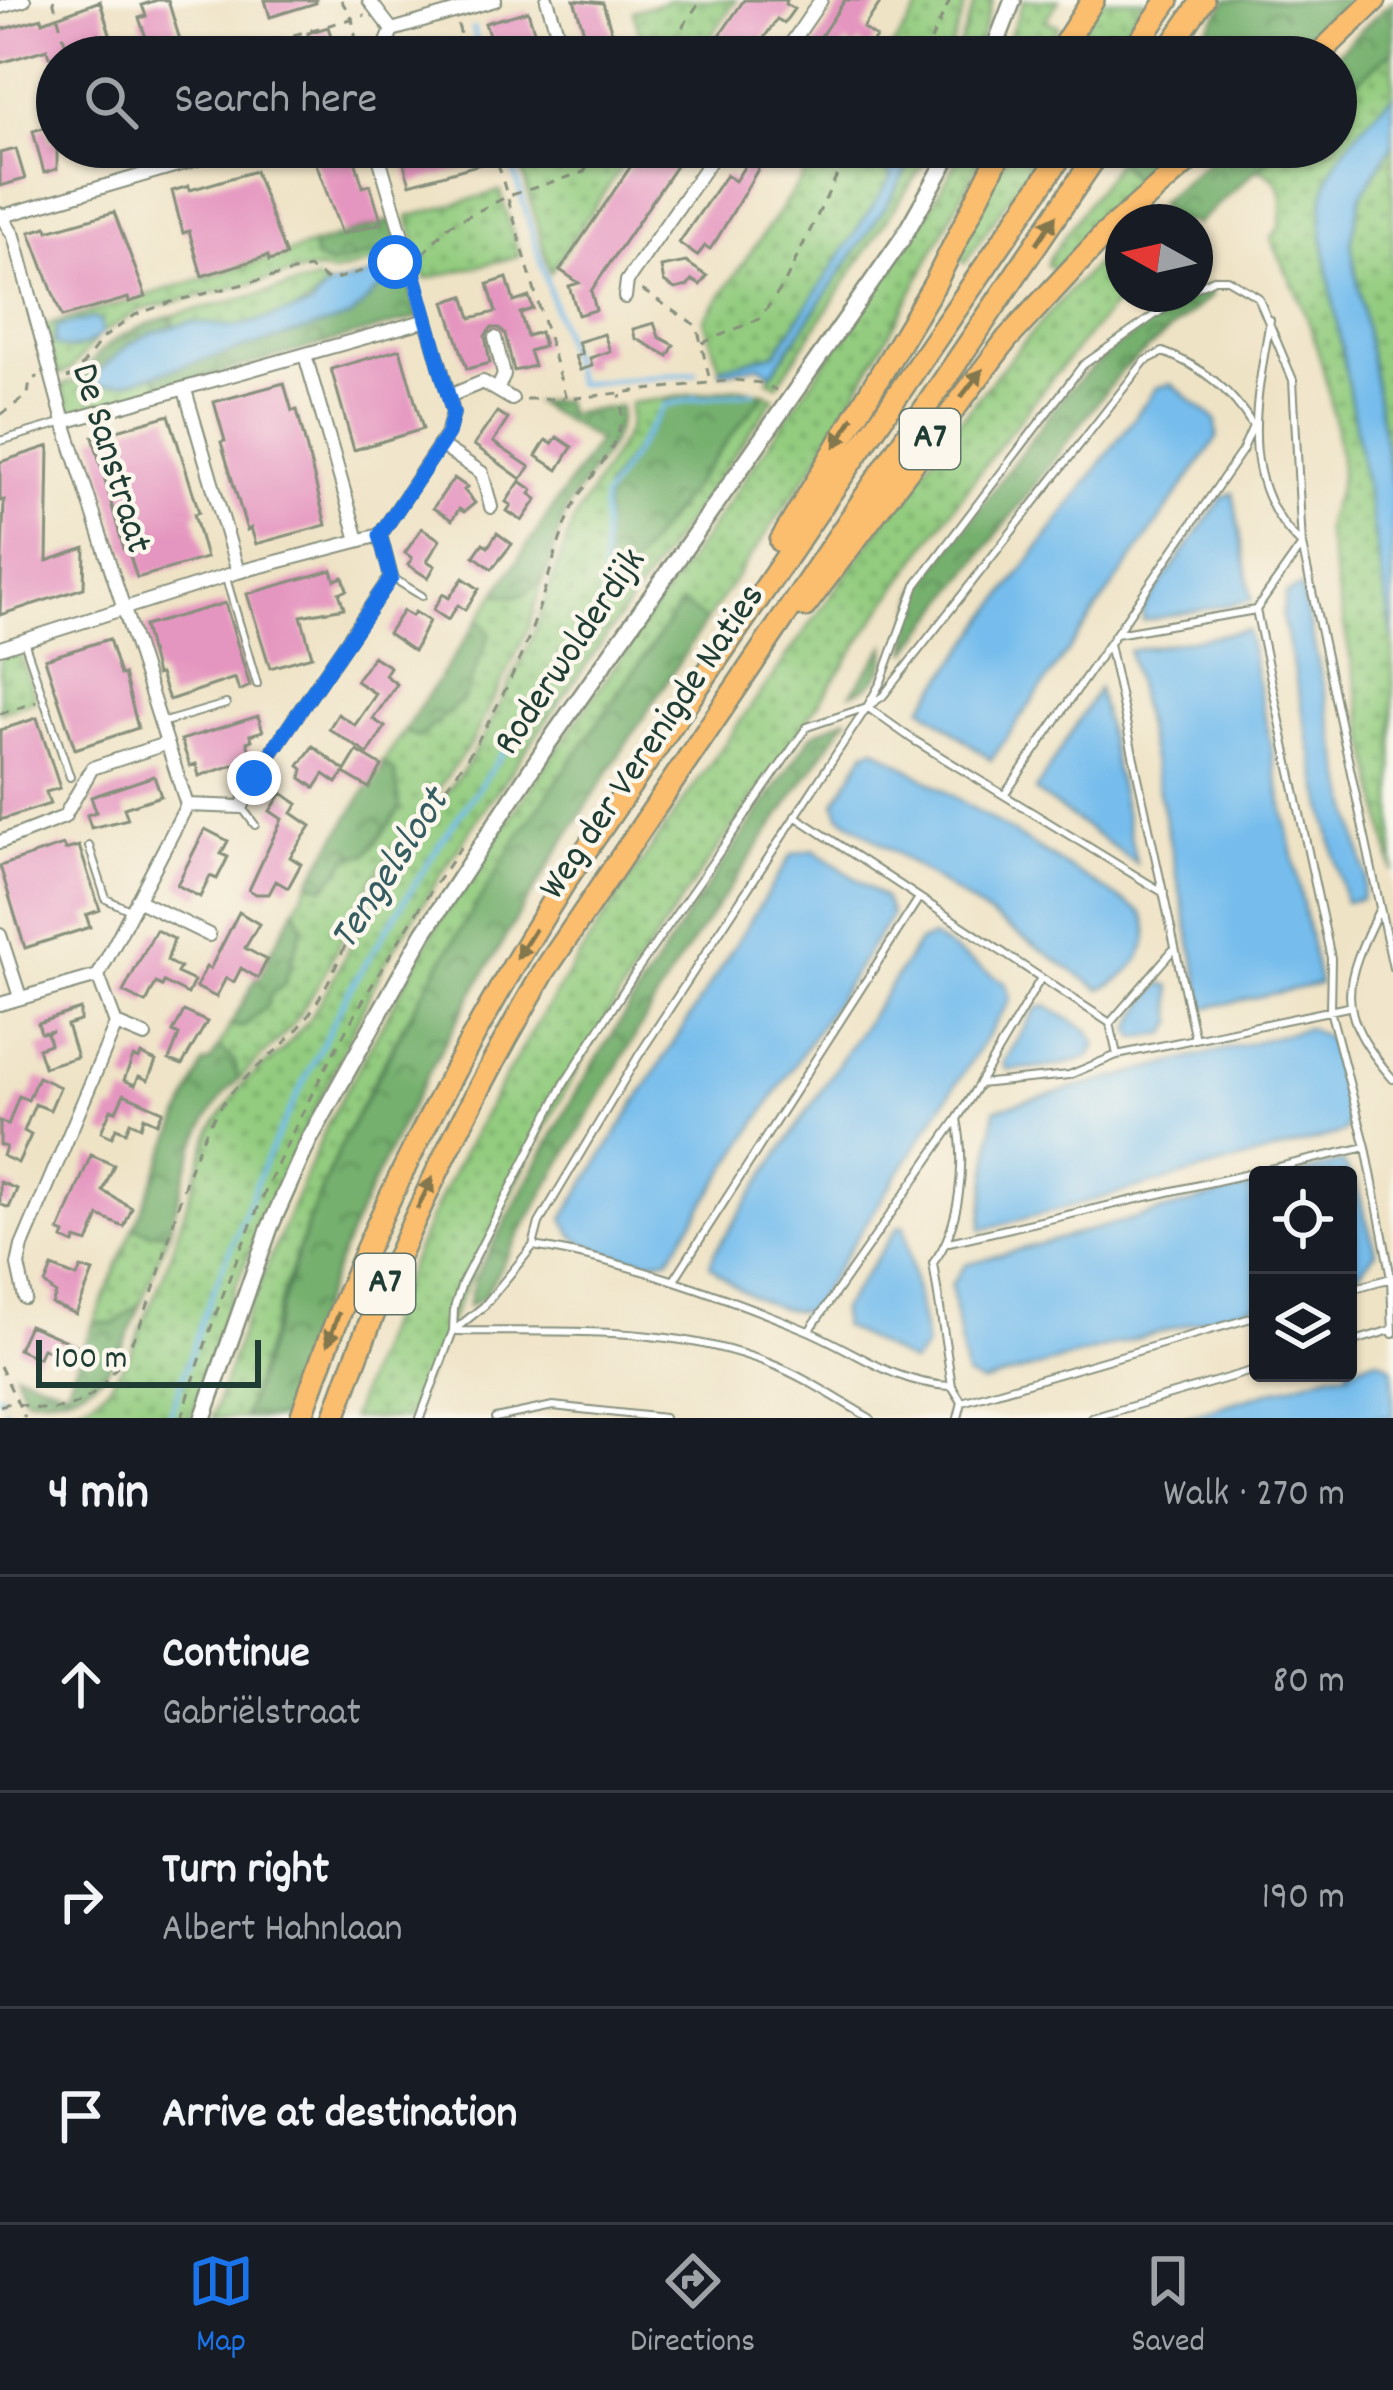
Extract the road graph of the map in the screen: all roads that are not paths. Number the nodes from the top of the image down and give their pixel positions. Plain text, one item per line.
1 (24, 0) edge
2 (495, 0) edge
3 (547, 0) edge
4 (1013, 0) edge
5 (1093, 0) edge
6 (1168, 0) edge
7 (1203, 0) edge
8 (1375, 0) edge
9 (816, 2) edge
10 (373, 6) edge
11 (0, 7) edge
12 (392, 30) junction
13 (390, 36) edge
14 (558, 36) edge
15 (795, 36) edge
16 (999, 36) edge
17 (1070, 36) edge
18 (1143, 36) edge
19 (1178, 36) edge
20 (1338, 36) edge
21 (168, 168) edge
22 (382, 168) edge
23 (705, 168) edge
24 (942, 168) edge
25 (993, 168) edge
26 (1053, 168) edge
27 (1088, 168) edge
28 (1180, 168) edge
29 (2, 215) edge
30 (1213, 279) edge
31 (625, 297) dead end
32 (1159, 312) edge
33 (427, 320) junction
34 (1270, 320) junction
35 (494, 338) dead end
36 (305, 355) junction
37 (498, 388) junction
38 (185, 390) junction
39 (449, 396) junction
40 (512, 399) road end
41 (64, 422) junction
42 (1253, 426) junction
43 (0, 441) edge
44 (440, 445) junction
45 (491, 507) dead end
46 (380, 535) junction
47 (358, 540) junction
48 (1303, 545) junction
49 (232, 574) junction
50 (391, 578) junction
51 (422, 596) dead end
52 (122, 608) junction
53 (1256, 610) junction
54 (1116, 634) junction
55 (24, 640) junction
56 (1109, 644) junction
57 (0, 647) edge
58 (707, 672) junction
59 (256, 684) dead end
60 (226, 704) dead end
61 (867, 707) junction
62 (159, 724) junction
63 (696, 743) junction
64 (165, 744) junction
65 (70, 777) dead end
66 (1005, 794) junction
67 (187, 805) junction
68 (242, 807) junction
69 (795, 817) junction
70 (255, 825) dead end
71 (0, 842) edge
72 (89, 846) dead end
73 (1164, 893) junction
74 (919, 898) junction
75 (1382, 905) junction
76 (135, 906) junction
77 (0, 935) edge
78 (209, 935) dead end
79 (1174, 949) junction
80 (1393, 968) edge
81 (98, 976) junction
82 (1041, 978) junction
83 (20, 997) junction
84 (0, 1004) edge
85 (1348, 1007) junction
86 (1330, 1010) junction
87 (1110, 1023) junction
88 (116, 1024) junction
89 (146, 1036) dead end
90 (1195, 1039) junction
91 (1118, 1055) junction
92 (1393, 1079) edge
93 (979, 1084) junction
94 (957, 1118) junction
95 (1366, 1147) junction
96 (949, 1243) junction
97 (533, 1246) junction
98 (1391, 1278) edge
99 (674, 1280) junction
100 (1357, 1287) edge
101 (25, 1298) dead end
102 (1249, 1319) edge
103 (453, 1331) junction
104 (809, 1331) junction
105 (1392, 1331) edge
106 (1357, 1341) edge
107 (1249, 1372) edge
108 (952, 1386) junction
109 (962, 1402) junction
110 (638, 1415) edge
111 (203, 1418) edge
112 (301, 1418) edge
113 (334, 1418) edge
114 (420, 1418) edge
115 (495, 1418) edge
116 (664, 1418) edge
117 (870, 1418) edge
118 (958, 1418) edge
119 (1092, 1418) edge

1 - 11 street
2 - 12 street
3 - 14 street
4 - 16 street
5 - 17 highway
6 - 18 highway
7 - 19 highway
8 - 20 highway
9 - 15 street
10 - 12 street
12 - 13 street
21 - 29 street
22 - 33 street
23 - 31 street
24 - 111 street, Roderwolderdijk
25 -> 58 highway, A7
26 - 58 highway, Weg der Verenigde Naties / A7
63 -> 27 highway, Weg der Verenigde Naties / A7
63 -> 28 highway, A7
29 - 41 street, De Sanstraat
30 - 34 lane
32 - 61 lane
33 - 36 street
33 - 39 street
34 - 42 lane
34 - 48 lane
35 - 37 street
36 - 38 street
36 - 47 street
37 - 39 street
37 - 40 street
38 - 41 street
38 - 49 street
39 - 44 street
41 - 43 lane
41 - 52 street, De Sanstraat
42 - 48 lane
42 - 54 lane
42 - 61 lane
44 - 45 street
44 - 46 street
46 - 47 street
46 - 50 street
47 - 49 street
48 - 53 lane
48 - 75 lane
49 - 52 street
49 - 59 lane
50 - 51 lane
50 - 68 street
52 - 55 street
52 - 62 street, De Sanstraat
53 - 54 lane
53 - 86 lane
54 - 56 lane
55 - 57 street
55 - 65 lane
56 - 66 lane
56 - 73 lane
58 -> 112 highway, Weg der Verenigde Naties / A7
60 - 62 lane
61 - 66 lane
61 - 69 lane
61 - 103 lane
62 - 64 street, De Sanstraat
113 -> 63 highway, Weg der Verenigde Naties / A7
64 - 67 street, De Sanstraat
64 - 71 street
66 - 73 lane
67 - 68 street
67 - 76 street
68 - 70 lane
69 - 74 lane
69 - 97 lane
72 - 76 lane
73 - 79 lane
74 - 82 lane
74 - 99 lane
75 - 80 lane
75 - 85 lane
76 - 78 street
76 - 81 street
77 - 83 street
79 - 87 lane
79 - 90 lane
81 - 83 street
81 - 88 street
82 - 87 lane
82 - 93 lane
83 - 84 street
85 - 86 lane
85 - 92 lane
86 - 90 lane
86 - 95 lane
87 - 91 lane
88 - 89 street
88 - 101 street
90 - 91 lane
91 - 93 lane
93 - 94 lane
94 - 96 lane
94 - 104 lane
95 - 96 lane
95 - 98 lane
96 - 108 lane
97 - 99 lane
97 - 103 lane
98 - 100 lane
98 - 105 lane
99 - 104 lane
102 - 109 lane
103 - 114 lane
103 - 117 lane
104 - 108 lane
105 - 106 lane
107 - 119 lane
108 - 109 lane
109 - 118 lane
110 - 115 lane
110 - 116 lane

